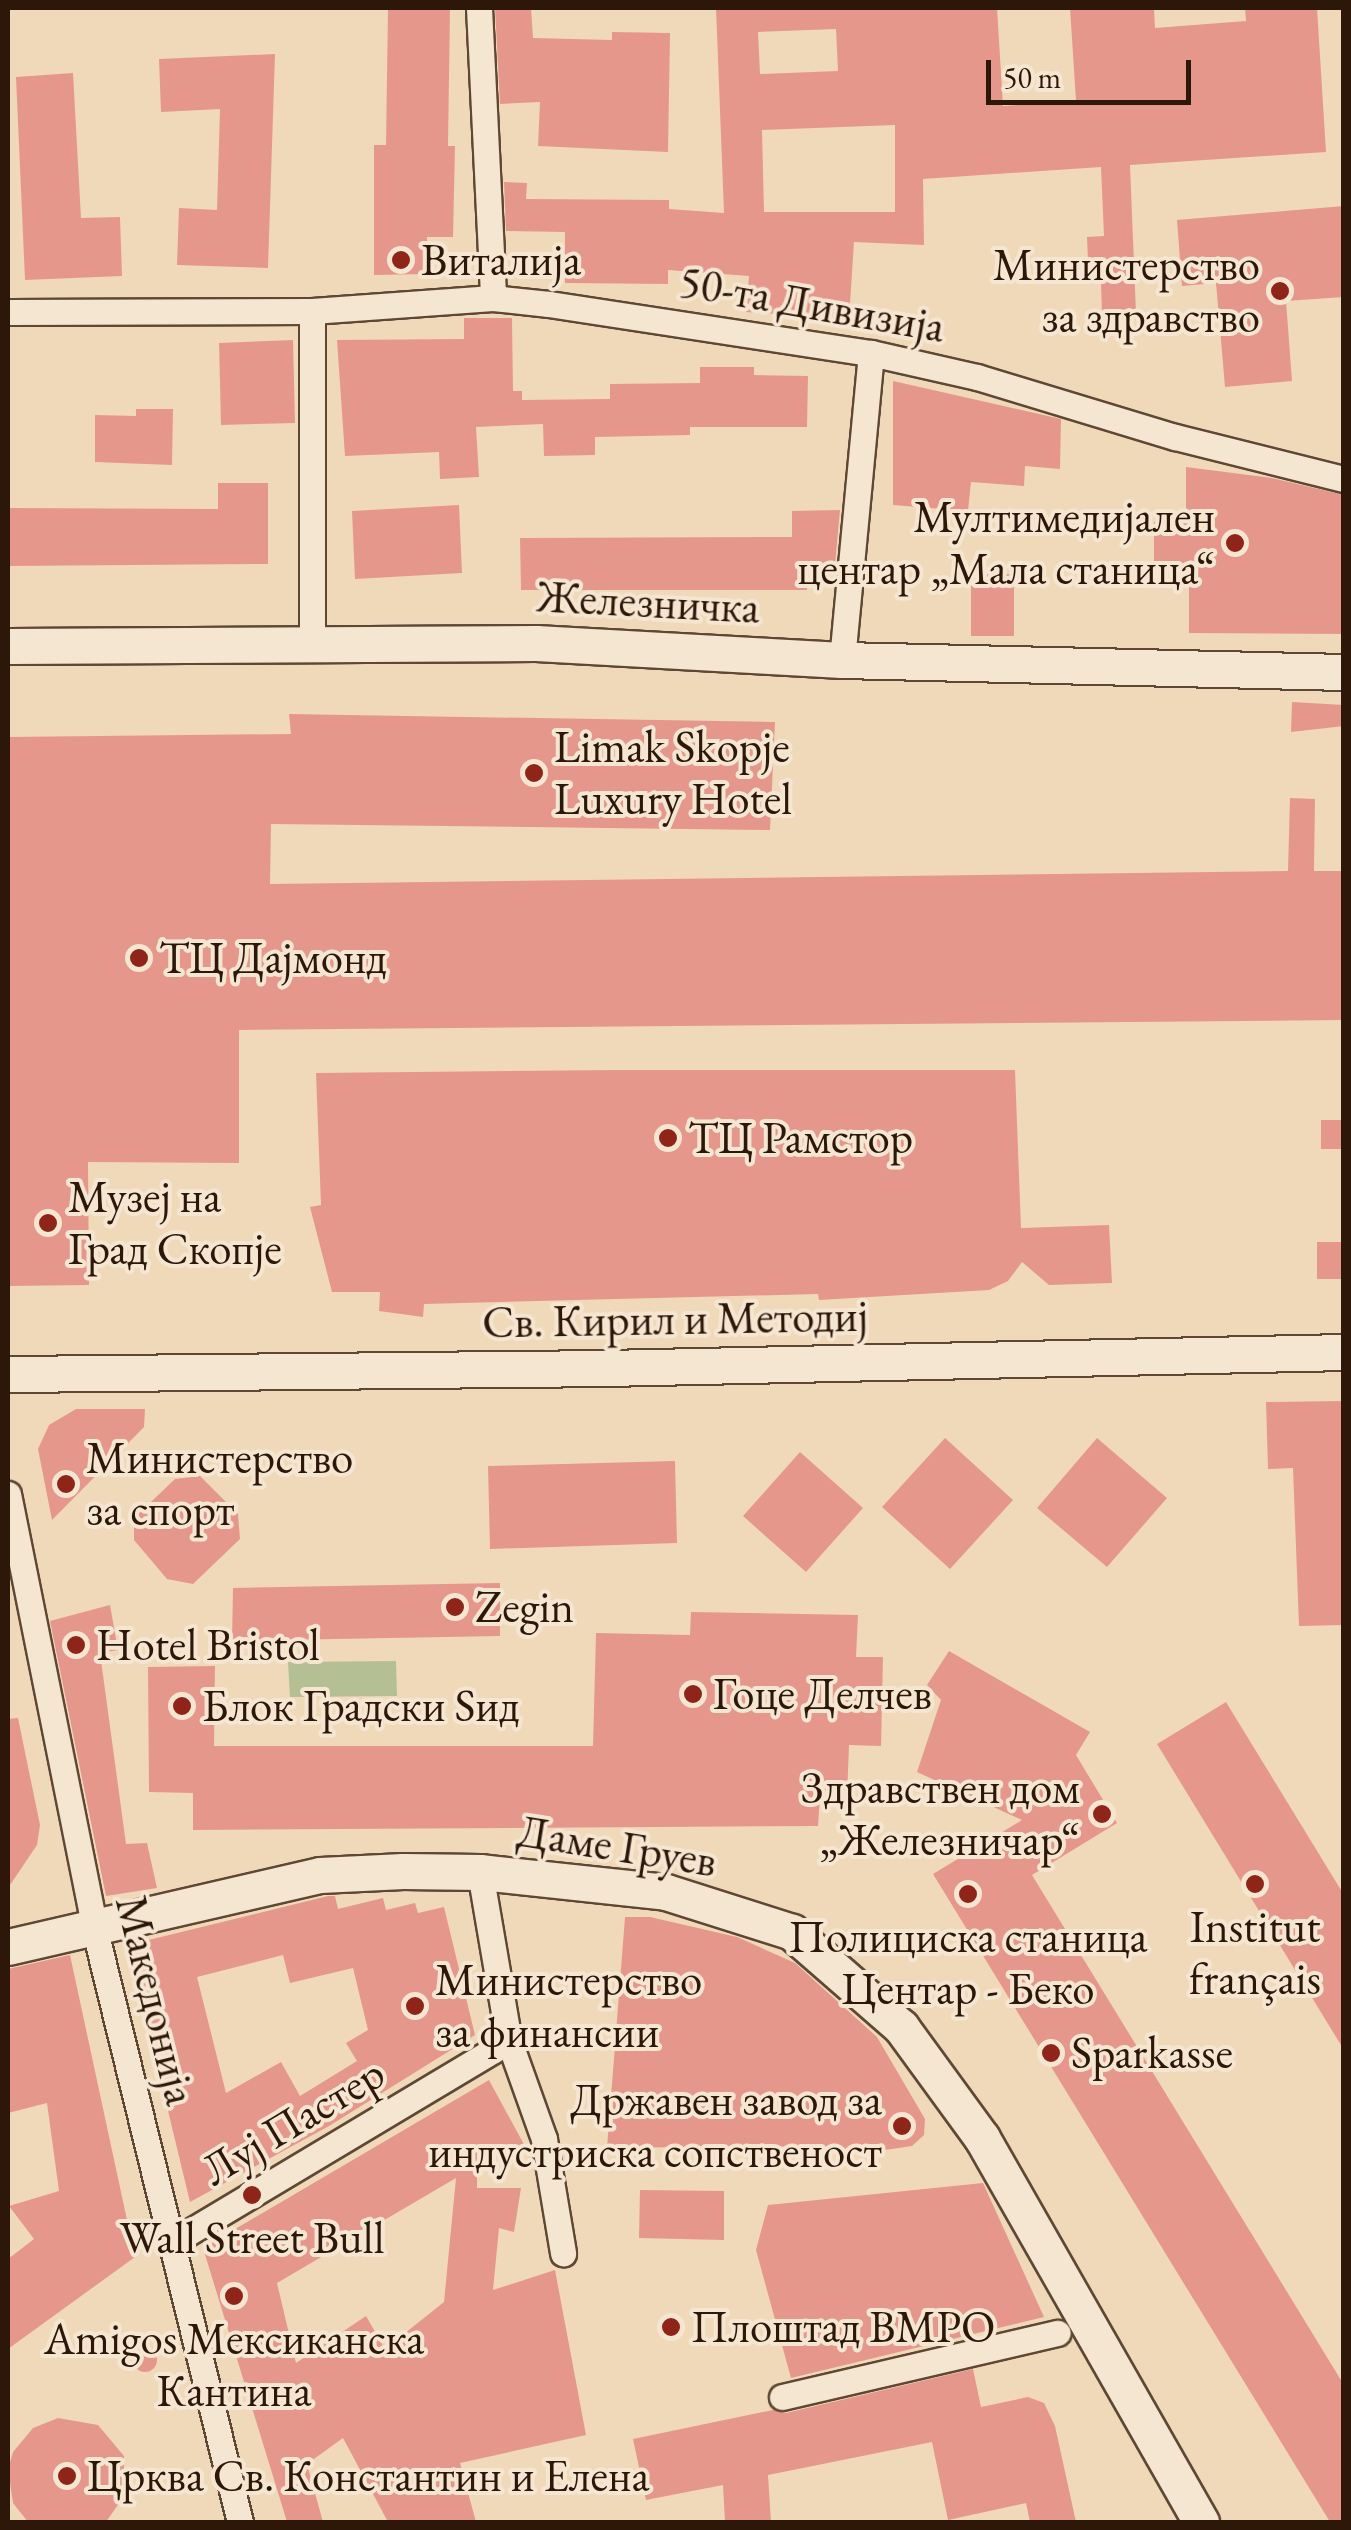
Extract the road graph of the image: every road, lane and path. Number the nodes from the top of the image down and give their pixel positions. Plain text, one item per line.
1 (479, 8) edge
2 (493, 298) junction
3 (312, 310) junction
4 (8, 312) edge
5 (870, 353) junction
6 (1344, 479) edge
7 (312, 642) junction
8 (8, 646) edge
9 (842, 660) junction
10 (1344, 672) edge
11 (1344, 1352) edge
12 (8, 1374) edge
13 (8, 1494) edge
14 (480, 1872) junction
15 (95, 1927) junction
16 (8, 1948) edge
17 (509, 2041) junction
18 (171, 2243) junction
19 (563, 2253) dead end
20 (1058, 2333) dead end
21 (782, 2397) dead end
22 (1197, 2520) edge
23 (240, 2522) edge

1 - 2 street
2 - 3 street, 50-та Дивизија
2 - 5 street, 50-та Дивизија
3 - 4 street, 50-та Дивизија
3 - 7 street
5 - 6 street, 50-та Дивизија
5 - 9 street
7 - 8 street, Железничка
7 - 9 street, Железничка
9 - 10 street, Железничка
11 - 12 street, Св. Кирил и Методиј
13 - 15 street, Македонија
14 - 15 street, Даме Груев
14 - 17 street
14 - 22 street, Даме Груев
15 - 16 street, Даме Груев
15 - 18 street, Македонија
17 - 18 street, Луј Пастер
17 - 19 street
18 - 23 street, Македонија
20 - 21 street

